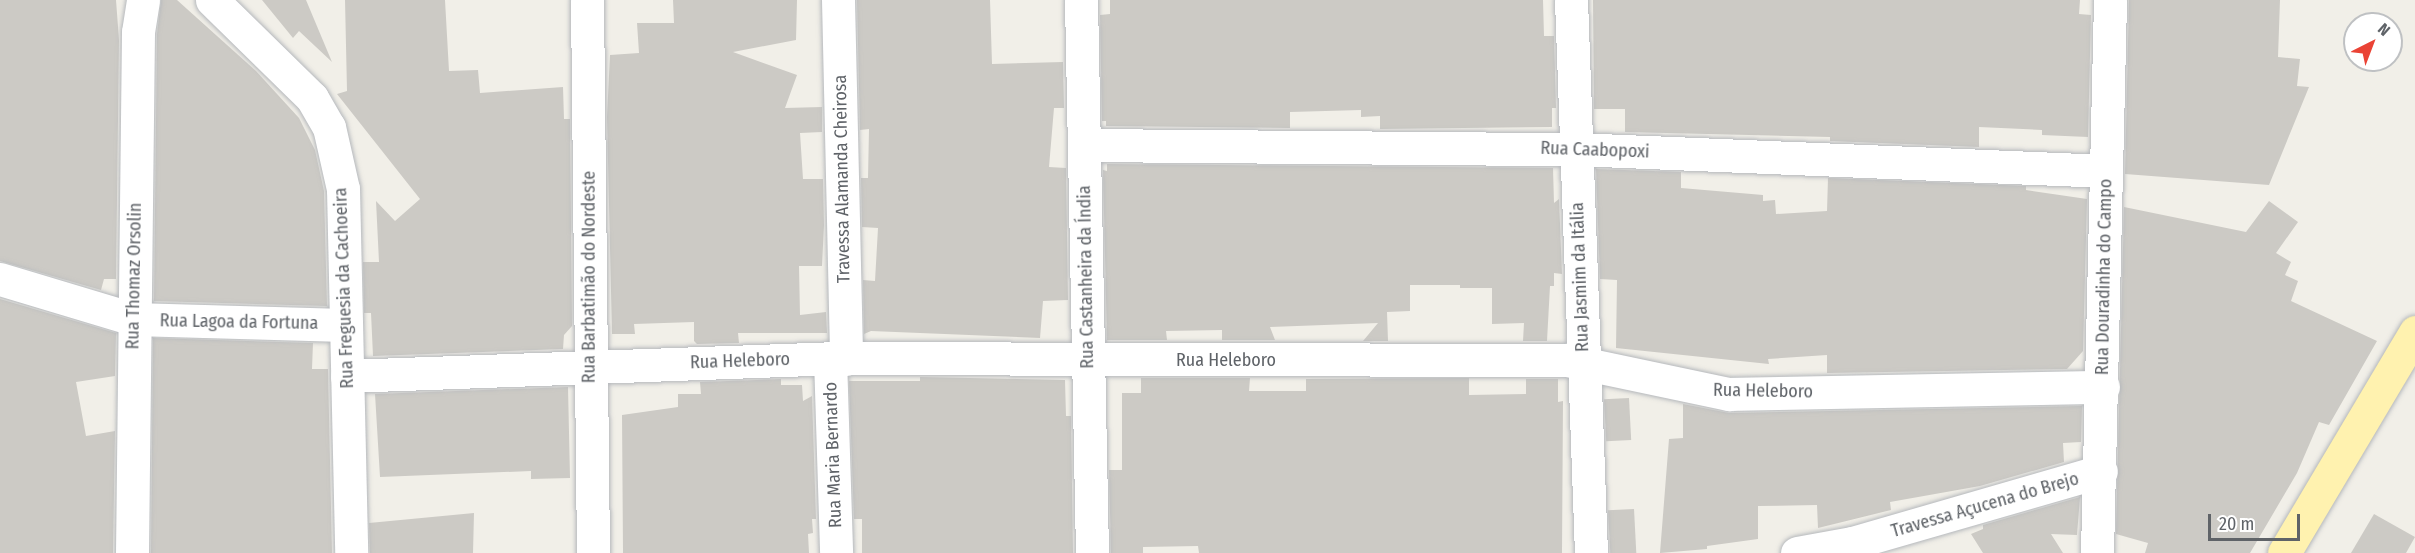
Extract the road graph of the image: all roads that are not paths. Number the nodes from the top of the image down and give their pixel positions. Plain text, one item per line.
1 (143, 0) edge
2 (212, 0) edge
3 (587, 0) edge
4 (838, 0) edge
5 (1081, 0) edge
6 (1571, 0) edge
7 (2110, 0) edge
8 (1084, 145) junction
9 (1575, 149) junction
10 (2106, 171) junction
11 (0, 279) edge
12 (133, 320) junction
13 (345, 325) junction
14 (2415, 332) edge
15 (838, 358) junction
16 (1088, 361) junction
17 (1584, 363) junction
18 (590, 367) junction
19 (347, 376) junction
20 (2103, 387) junction
21 (2102, 471) junction
22 (132, 553) edge
23 (351, 553) edge
24 (593, 553) edge
25 (836, 553) edge
26 (1092, 553) edge
27 (1591, 553) edge
28 (1797, 553) edge
29 (2097, 553) edge
30 (2284, 553) edge

1 - 12 street, Rua Thomaz Orsolin
2 - 13 street, Rua Freguesia da Cachoeira
3 - 18 street, Rua Barbatimão do Nordeste
4 - 15 street, Travessa Alamanda Cheirosa
5 - 8 street, Rua Castanheira da Índia
6 - 9 street, Rua Jasmim da Itália
7 - 10 street, Rua Douradinha do Campo
8 - 9 street, Rua Caabopoxi
8 - 16 street, Rua Castanheira da Índia
9 - 10 street, Rua Caabopoxi
9 - 17 street, Rua Jasmim da Itália
10 - 20 street, Rua Douradinha do Campo
11 - 12 street, Rua Lagoa da Fortuna
12 - 13 street, Rua Lagoa da Fortuna
12 - 22 street, Rua Thomaz Orsolin
13 - 19 street, Rua Freguesia da Cachoeira
14 - 30 main road
15 - 16 street, Rua Heleboro
15 - 18 street, Rua Heleboro
15 - 25 street, Rua Maria Bernardo
16 - 17 street, Rua Heleboro
16 - 26 street, Rua Castanheira da Índia
17 - 20 street, Rua Heleboro
17 - 27 street, Rua Jasmim da Itália
18 - 19 street, Rua Heleboro
18 - 24 street, Rua Barbatimão do Nordeste
19 - 23 street, Rua Freguesia da Cachoeira
20 - 21 street, Rua Douradinha do Campo
21 - 28 street, Travessa Açucena do Brejo
21 - 29 street, Rua Douradinha do Campo

